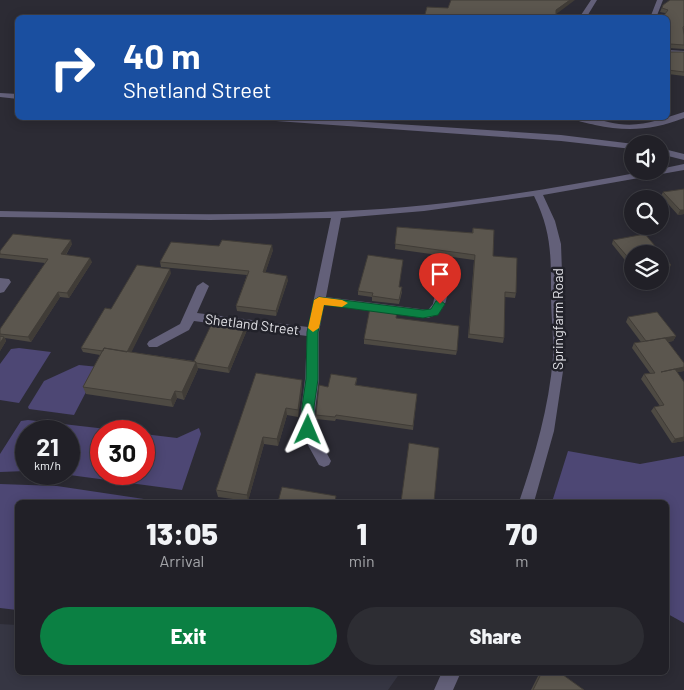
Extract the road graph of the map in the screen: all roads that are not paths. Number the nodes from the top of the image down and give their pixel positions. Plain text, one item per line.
1 (594, 0) edge
2 (660, 0) edge
3 (584, 15) edge
4 (653, 15) edge
5 (670, 52) edge
6 (684, 53) edge
7 (0, 96) edge
8 (15, 97) edge
9 (684, 114) edge
10 (674, 119) junction
11 (335, 120) edge
12 (588, 120) edge
13 (394, 122) edge
14 (684, 124) edge
15 (624, 145) edge
16 (669, 153) edge
17 (684, 156) edge
18 (684, 167) edge
19 (538, 194) junction
20 (0, 214) edge
21 (337, 214) junction
22 (0, 282) edge
23 (203, 286) dead end
24 (441, 287) dead end
25 (0, 289) edge
26 (319, 300) junction
27 (190, 316) junction
28 (313, 332) junction
29 (153, 344) dead end
30 (324, 461) dead end
31 (528, 500) edge
32 (450, 675) edge
33 (443, 690) edge

1 - 3 street
2 - 4 street
5 - 6 street
7 - 8 street
9 - 10 street
10 - 12 street
10 - 14 street
11 - 13 street
13 - 15 street
16 - 17 street
18 - 19 street
19 - 21 street
19 - 31 street, Springfarm Road
20 - 21 street
21 - 26 street, Shetland Street
22 - 25 street
23 - 27 street, Shetland Street
24 - 26 street
26 - 28 street, Shetland Street
27 - 28 street, Shetland Street
27 - 29 street, Shetland Street
28 - 30 street, Shetland Street
32 - 33 street

